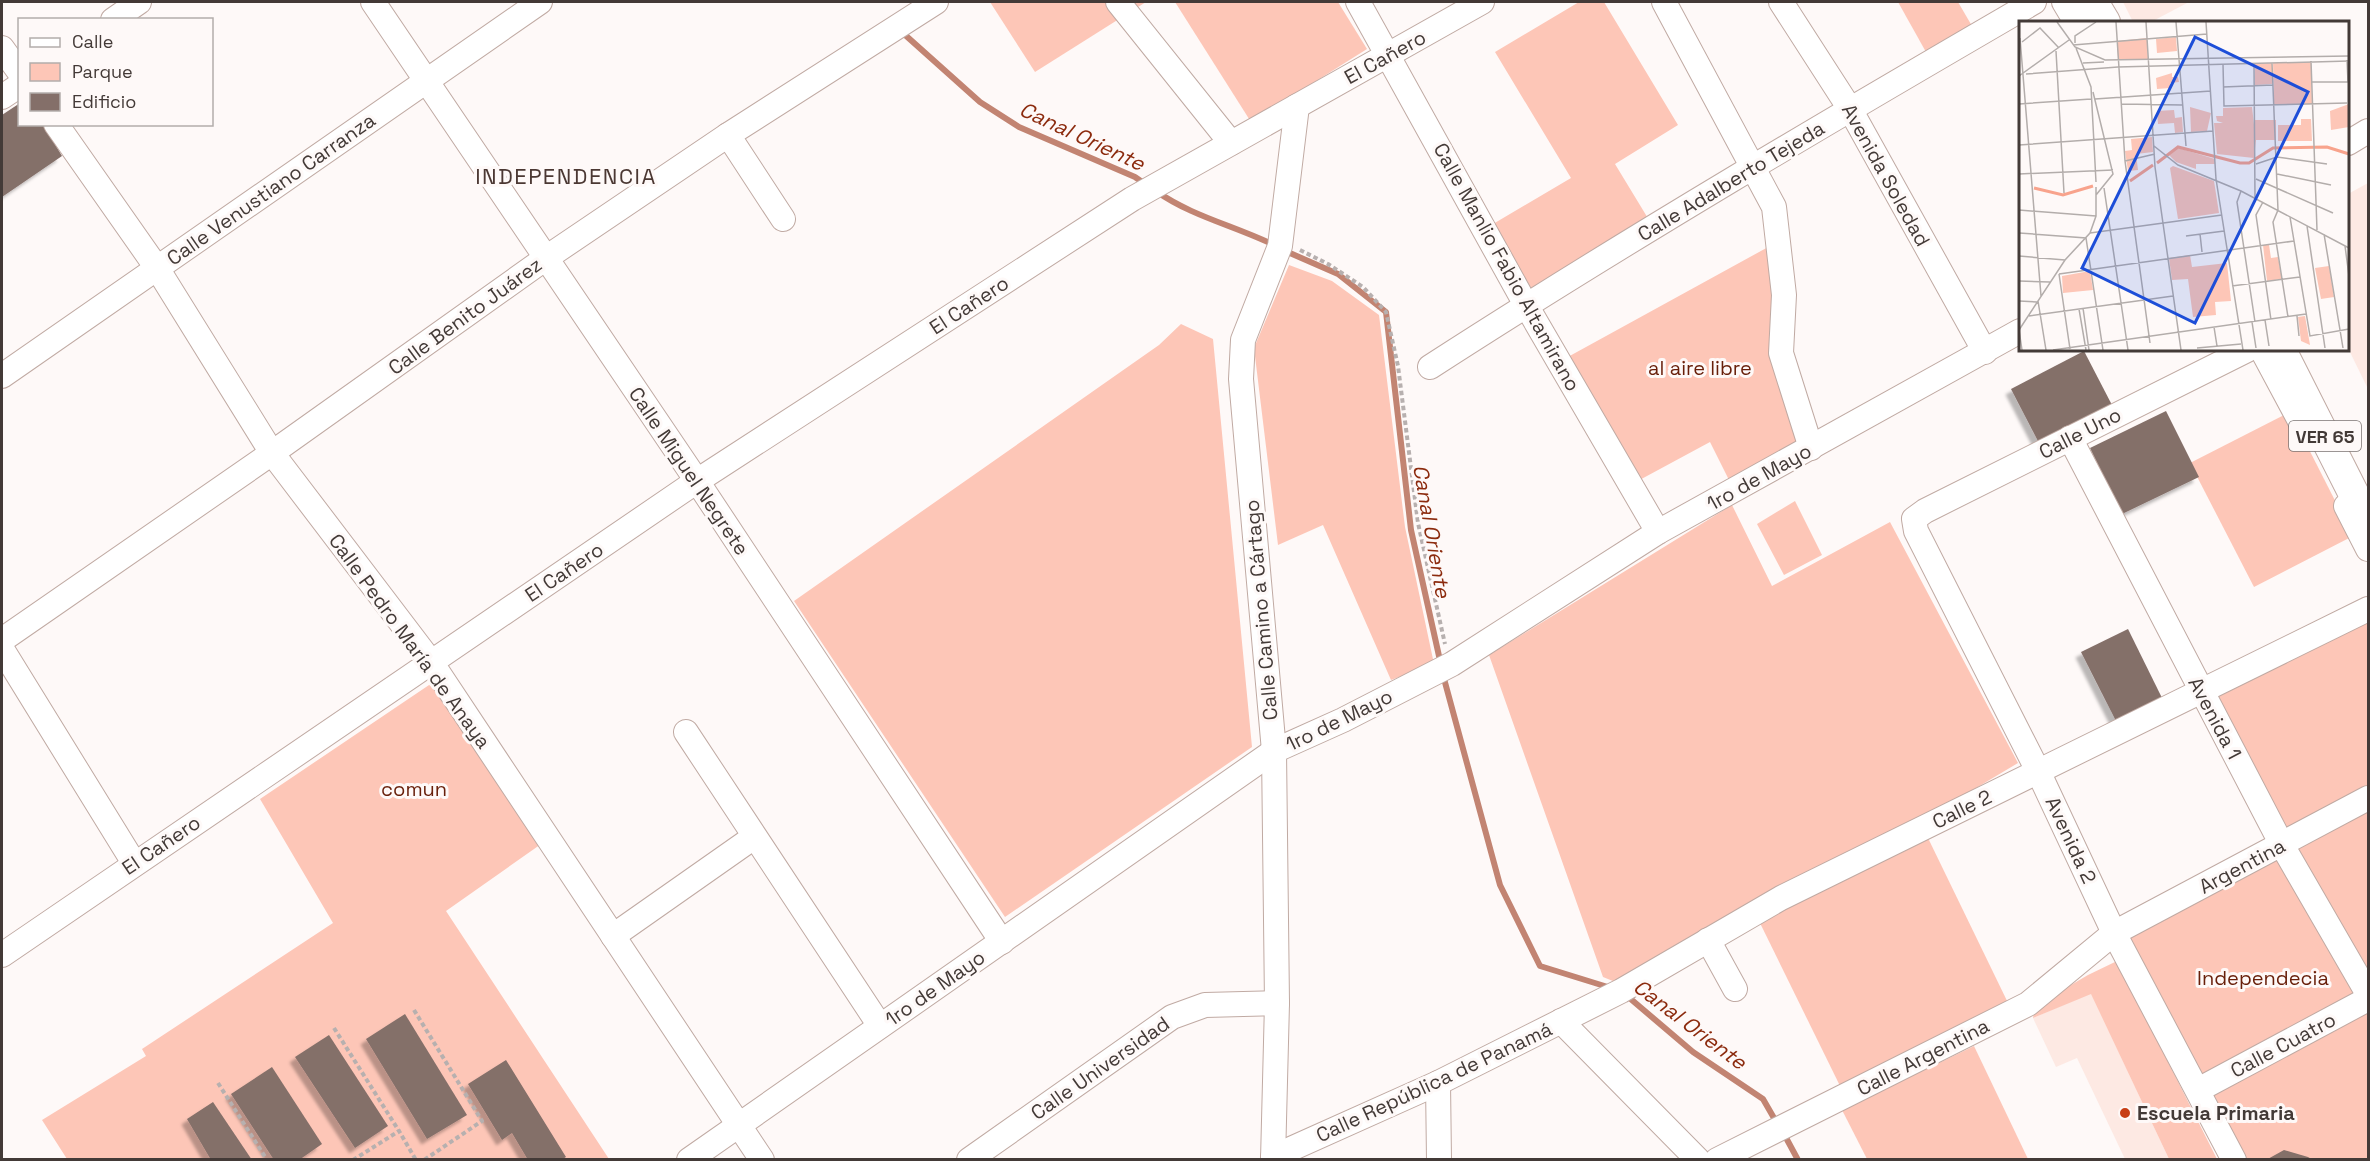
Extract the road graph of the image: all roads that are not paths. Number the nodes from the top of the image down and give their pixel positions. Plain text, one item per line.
1 (139, 2) edge
2 (374, 2) edge
3 (540, 2) edge
4 (936, 2) edge
5 (1118, 2) edge
6 (1358, 2) edge
7 (1482, 2) edge
8 (1664, 2) edge
9 (1781, 2) edge
10 (2034, 2) edge
11 (2064, 2) edge
12 (2093, 2) edge
13 (2116, 2) edge
14 (116, 18) edge
15 (2075, 21) edge
16 (2104, 21) edge
17 (2127, 21) edge
18 (2, 48) edge
19 (1389, 54) junction
20 (18, 70) edge
21 (426, 81) junction
22 (18, 86) edge
23 (2, 97) edge
24 (1297, 106) junction
25 (1850, 109) junction
26 (57, 126) edge
27 (2368, 131) edge
28 (728, 135) junction
29 (2349, 142) edge
30 (1231, 143) junction
31 (1753, 168) junction
32 (783, 219) dead end
33 (546, 258) junction
34 (157, 268) junction
35 (1526, 305) junction
36 (2019, 332) edge
37 (2245, 351) edge
38 (2263, 351) edge
39 (2282, 351) edge
40 (2302, 351) edge
41 (1985, 352) junction
42 (1430, 367) dead end
43 (2, 376) edge
44 (2070, 438) junction
45 (1811, 448) junction
46 (272, 453) junction
47 (2368, 477) edge
48 (697, 481) junction
49 (1914, 519) joint
50 (2368, 522) edge
51 (1658, 532) junction
52 (2368, 549) edge
53 (2368, 609) edge
54 (2, 640) edge
55 (2, 649) edge
56 (431, 662) junction
57 (2200, 692) junction
58 (686, 732) dead end
59 (1274, 751) junction
60 (2038, 771) junction
61 (2368, 798) edge
62 (754, 837) junction
63 (2282, 845) junction
64 (134, 863) junction
65 (2114, 933) junction
66 (613, 936) junction
67 (1708, 940) junction
68 (1002, 942) junction
69 (2, 955) edge
70 (1735, 989) dead end
71 (2368, 994) edge
72 (2368, 999) edge
73 (1277, 1002) junction
74 (1561, 1021) junction
75 (880, 1026) junction
76 (1438, 1083) junction
77 (2198, 1090) junction
78 (740, 1125) junction
79 (1273, 1158) edge
80 (689, 1160) edge
81 (762, 1160) edge
82 (969, 1160) edge
83 (1439, 1160) edge
84 (1698, 1160) edge
85 (1717, 1160) edge
86 (2234, 1160) edge

1 - 14 street
2 - 21 street, Calle Miguel Negrete
3 - 21 street, Calle Venustiano Carranza
4 - 28 street, Calle Benito Juárez
5 - 30 street
6 - 19 street, Calle Manlio Fabio Altamirano
7 - 19 street, El Cañero
8 - 31 street
9 - 25 street, Avenida Soledad
10 - 25 street, Calle Adalberto Tejeda
11 - 15 street
12 - 16 main road
13 - 17 main road
18 - 20 street
19 - 24 street, El Cañero
19 - 35 street, Calle Manlio Fabio Altamirano
21 - 33 street, Calle Miguel Negrete
21 - 34 street, Calle Venustiano Carranza
22 - 23 street
24 - 30 street, El Cañero
24 - 59 street, Calle Camino a Cártago
25 - 31 street, Calle Adalberto Tejeda
25 - 41 street, Avenida Soledad
26 - 34 street, Calle Pedro María de Anaya
27 - 29 street
28 - 32 street
28 - 33 street, Calle Benito Juárez
30 - 48 street, El Cañero
31 - 35 street, Calle Adalberto Tejeda
31 - 45 street
33 - 46 street, Calle Benito Juárez
33 - 48 street, Calle Miguel Negrete
34 - 43 street, Calle Venustiano Carranza
34 - 46 street, Calle Pedro María de Anaya
35 - 42 street, Calle Adalberto Tejeda
35 - 51 street, Calle Manlio Fabio Altamirano
36 - 41 street, 1ro de Mayo
37 - 44 street, Calle Uno
38 - 52 street
39 - 50 main road, VER 65
40 - 47 main road, VER 65
41 - 45 street, 1ro de Mayo
44 - 49 street, Calle Uno
44 - 57 street, Avenida 1
45 - 51 street, 1ro de Mayo
46 - 54 street, Calle Benito Juárez
46 - 56 street, Calle Pedro María de Anaya
48 - 56 street, El Cañero
48 - 68 street, Calle Miguel Negrete
49 - 60 street, Avenida 2
51 - 59 street, 1ro de Mayo
53 - 57 street, Calle 2
55 - 64 street
56 - 64 street, El Cañero
56 - 66 street, Calle Pedro María de Anaya
57 - 60 street, Calle 2
57 - 63 street, Avenida 1
58 - 62 street
59 - 68 street, 1ro de Mayo
59 - 73 street, Calle Camino a Cártago
60 - 65 street, Avenida 2
60 - 67 street, Calle 2
61 - 63 street, Argentina
62 - 66 street
62 - 75 street
63 - 65 street, Argentina
63 - 71 street, Avenida 1
64 - 69 street, El Cañero
65 - 77 street, Avenida 2
65 - 85 street, Calle Argentina
66 - 78 street, Calle Pedro María de Anaya
67 - 70 street
67 - 74 street, Calle 2
68 - 75 street, 1ro de Mayo
72 - 77 street, Calle Cuatro
73 - 79 street, Calle Camino a Cártago
73 - 82 street, Calle Universidad
74 - 76 street, Calle República de Panamá
74 - 84 street
75 - 78 street, 1ro de Mayo
76 - 79 street, Calle República de Panamá
76 - 83 street
77 - 86 street, Avenida 2
78 - 80 street, 1ro de Mayo
78 - 81 street, Calle Pedro María de Anaya

